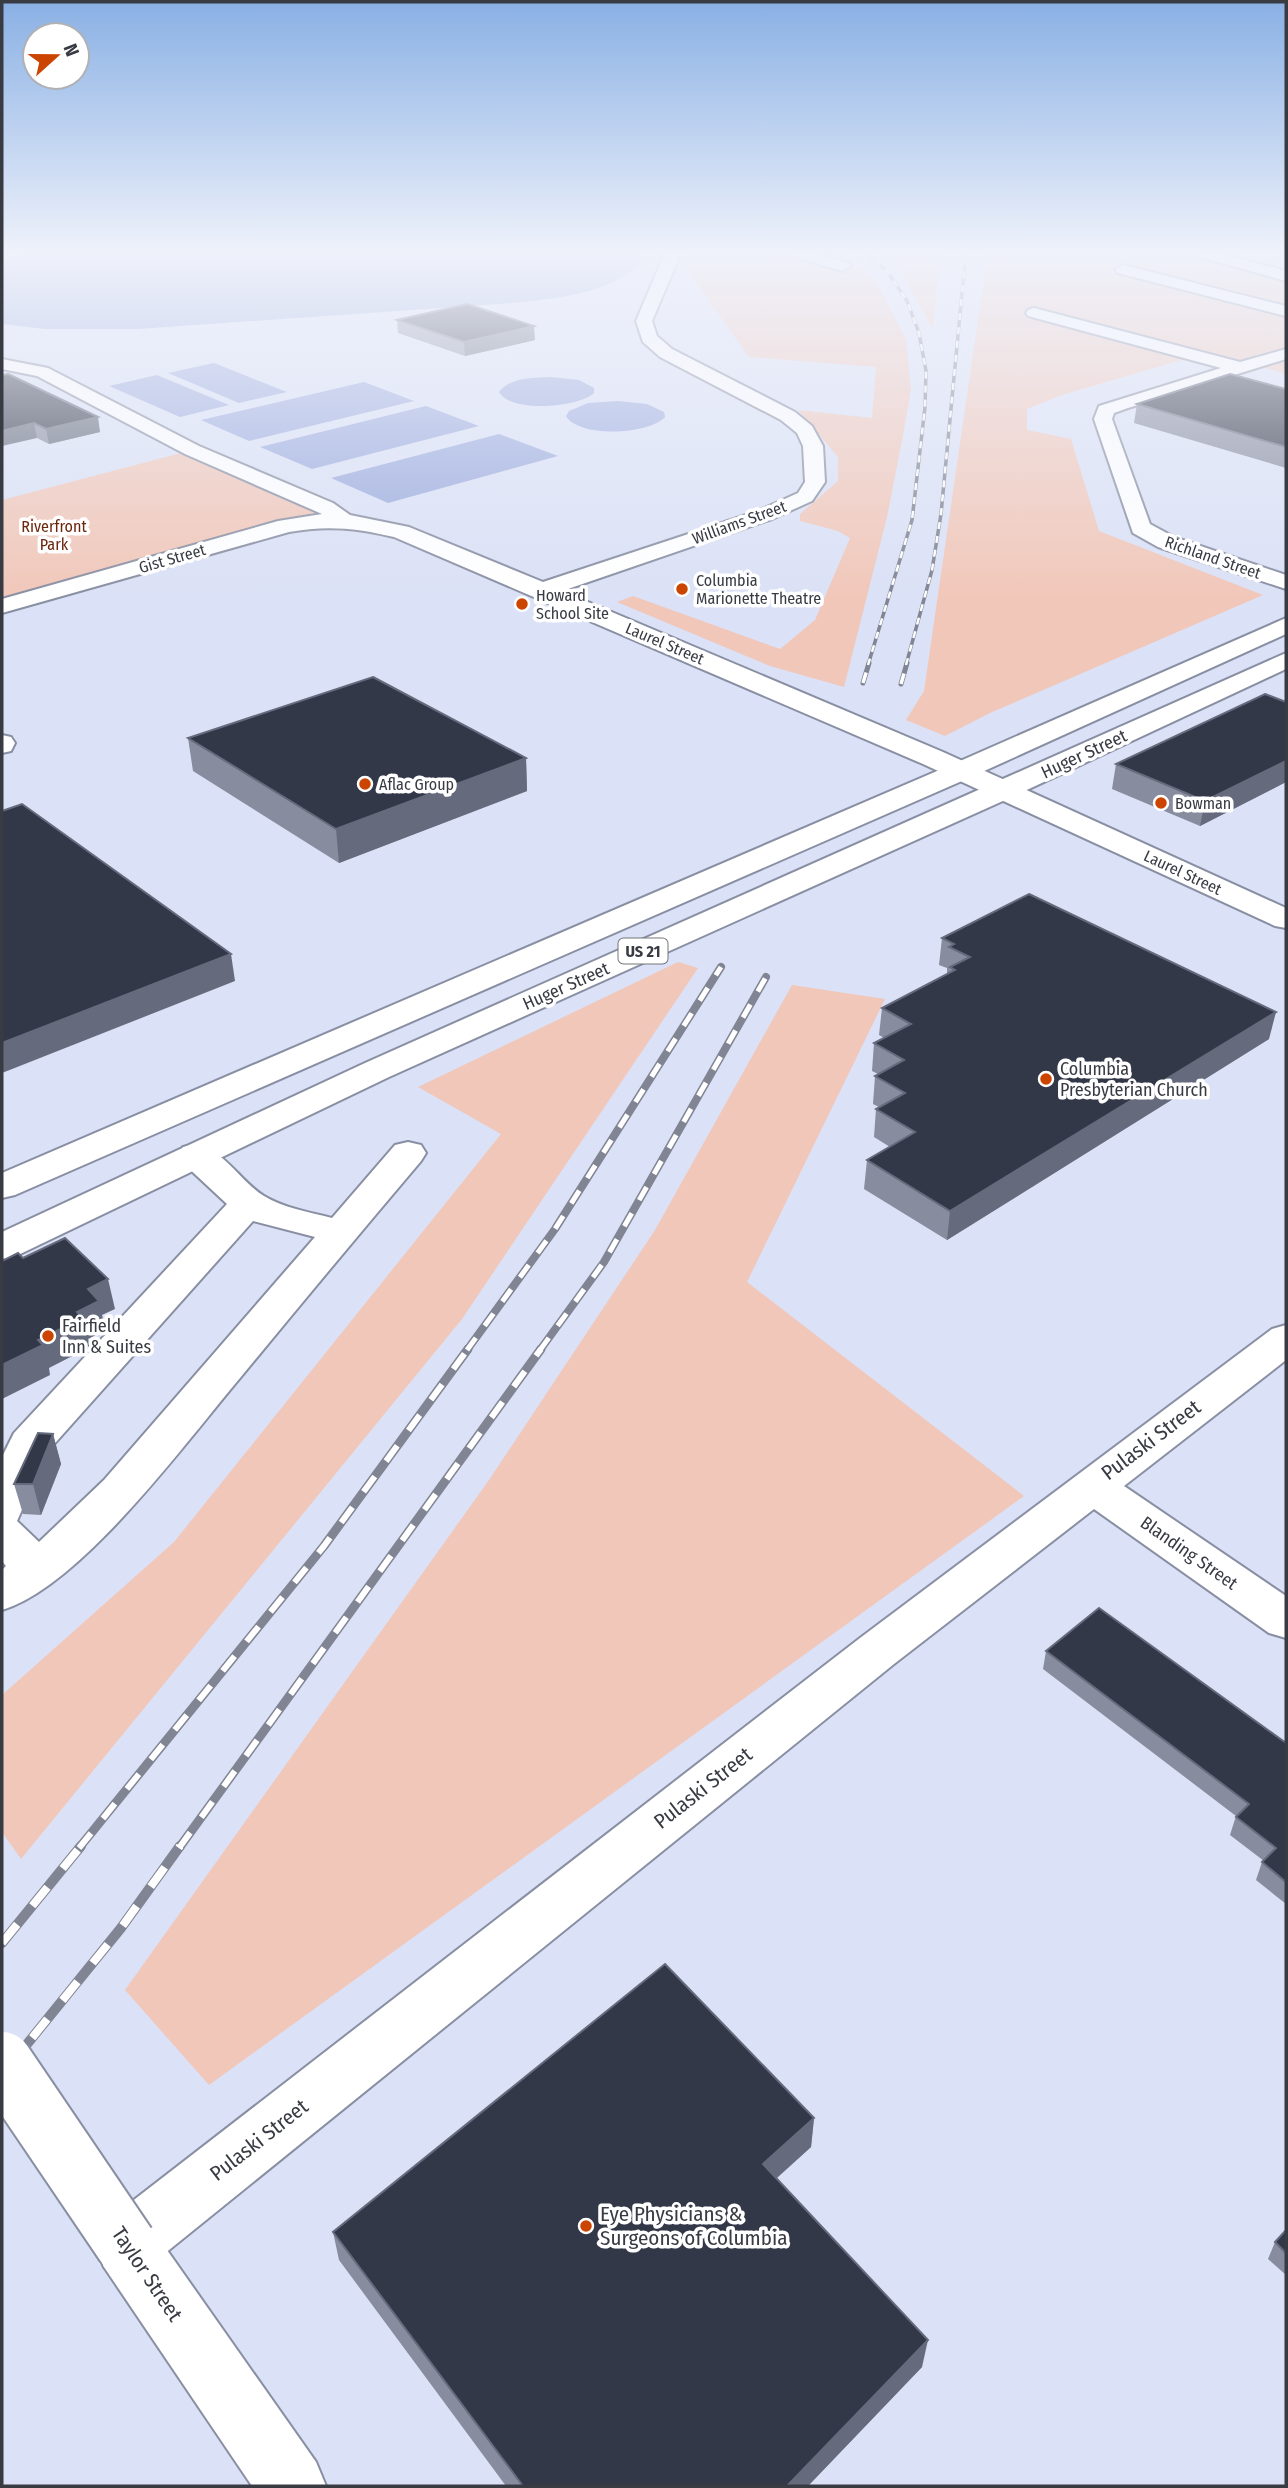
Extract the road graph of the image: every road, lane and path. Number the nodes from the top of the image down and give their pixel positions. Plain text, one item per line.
1 (18, 367) edge
2 (693, 367) edge
3 (1241, 367) joint
4 (1275, 376) dead end
5 (343, 520) junction
6 (1286, 582) edge
7 (542, 590) junction
8 (2, 606) edge
9 (1286, 625) edge
10 (1286, 660) edge
11 (961, 771) junction
12 (1004, 790) junction
13 (1286, 919) edge
14 (408, 1153) dead end
15 (197, 1155) junction
16 (2, 1186) edge
17 (248, 1203) junction
18 (341, 1233) junction
19 (2, 1247) edge
20 (1286, 1339) edge
21 (1091, 1485) junction
22 (2, 1509) edge
23 (2, 1533) edge
24 (20, 1581) edge
25 (1286, 1620) edge
26 (2, 2062) edge
27 (126, 2245) junction
28 (292, 2486) edge

1 - 5 main road, Laurel Street
2 - 7 main road, Williams Street
3 - 4 main road
3 - 6 main road, Richland Street
5 - 7 main road, Laurel Street
5 - 8 main road, Gist Street
7 - 11 main road, Laurel Street
9 - 11 main road, Huger Street / US 21
10 - 12 main road, Huger Street / US 21
11 - 12 main road, Laurel Street
11 - 16 main road, Huger Street / US 21
12 - 13 main road, Laurel Street
12 - 15 main road, Huger Street / US 21
14 - 18 main road
15 - 17 main road
15 - 19 main road, Huger Street / US 21
17 - 18 main road
17 - 22 main road
18 - 24 main road
20 - 21 main road, Pulaski Street
21 - 25 main road, Blanding Street
21 - 27 main road, Pulaski Street
23 - 24 main road
26 - 27 main road, Taylor Street, bridge
27 - 28 main road, Taylor Street

